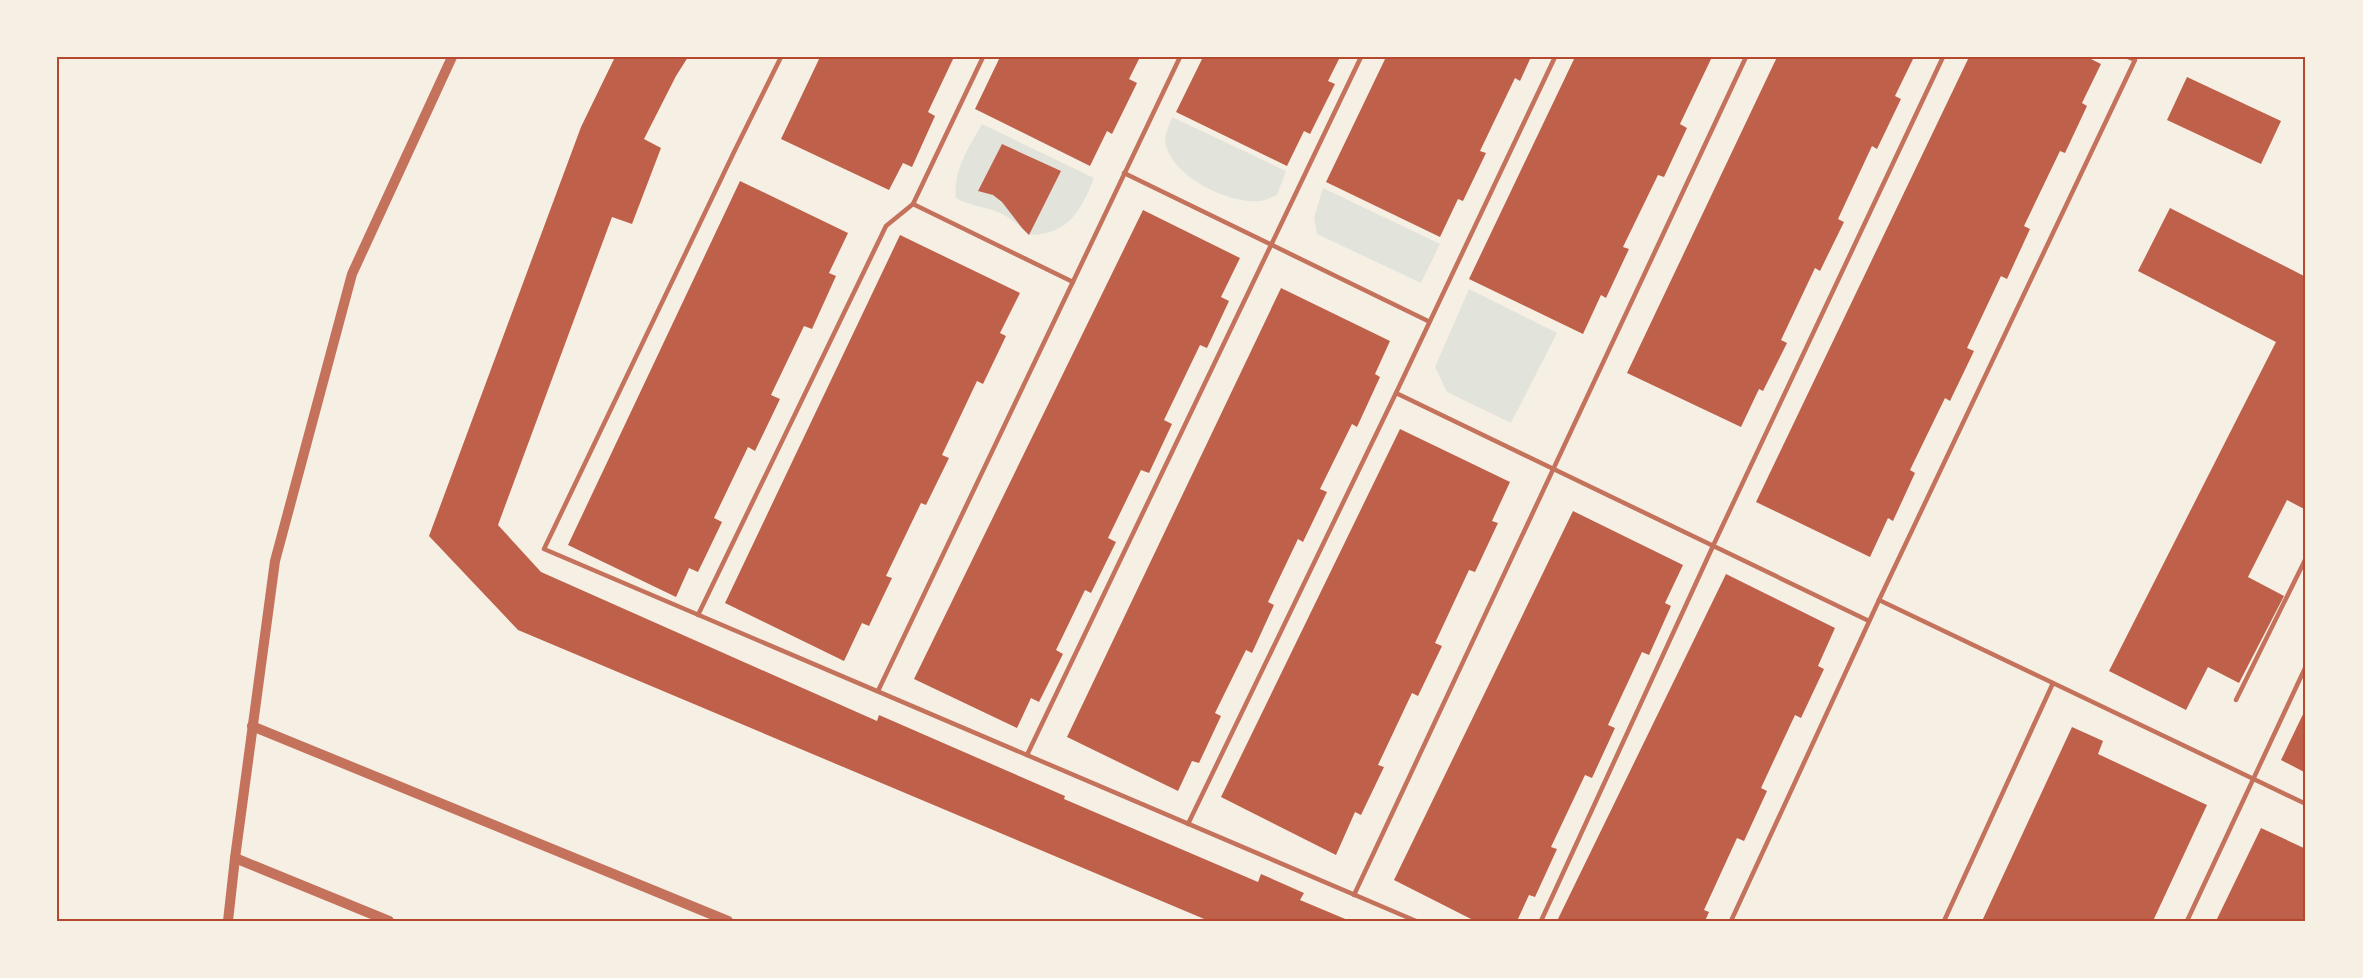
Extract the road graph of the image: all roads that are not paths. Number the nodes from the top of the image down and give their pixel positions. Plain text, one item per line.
1 (452, 57) edge
2 (781, 57) edge
3 (983, 57) edge
4 (1180, 57) edge
5 (1361, 57) edge
6 (1555, 57) edge
7 (1746, 57) edge
8 (1943, 57) edge
9 (2128, 57) edge
10 (1124, 173) junction
11 (913, 204) junction
12 (1270, 245) junction
13 (1073, 282) junction
14 (1428, 321) junction
15 (1396, 393) junction
16 (1554, 470) junction
17 (1713, 546) junction
18 (2306, 558) edge
19 (1879, 600) junction
20 (698, 615) junction
21 (1869, 621) junction
22 (2306, 666) edge
23 (2053, 683) junction
24 (878, 691) junction
25 (2236, 700) dead end
26 (252, 726) junction
27 (1027, 755) junction
28 (2253, 778) junction
29 (2306, 804) edge
30 (1188, 824) junction
31 (235, 858) junction
32 (1354, 895) junction
33 (228, 921) edge
34 (388, 921) edge
35 (728, 921) edge
36 (1416, 921) edge
37 (1541, 921) edge
38 (1731, 921) edge
39 (1944, 921) edge
40 (2187, 921) edge

1 - 26 street
2 - 20 lane
3 - 11 lane
4 - 10 lane
5 - 12 lane
6 - 14 lane
7 - 16 lane
8 - 17 lane
9 - 19 lane
10 - 12 lane
10 - 13 lane
11 - 13 lane
11 - 20 lane
12 - 14 lane
12 - 27 lane
13 - 24 lane
14 - 15 lane
15 - 16 lane
15 - 30 lane
16 - 17 lane
16 - 32 lane
17 - 21 lane
17 - 37 lane
18 - 25 lane
19 - 21 lane
19 - 23 lane
20 - 24 lane
21 - 38 lane
22 - 28 lane
23 - 28 lane
23 - 39 lane
24 - 27 lane
26 - 31 street
26 - 35 street
27 - 30 lane
28 - 29 lane
28 - 40 lane
30 - 32 lane
31 - 33 street
31 - 34 street
32 - 36 lane

